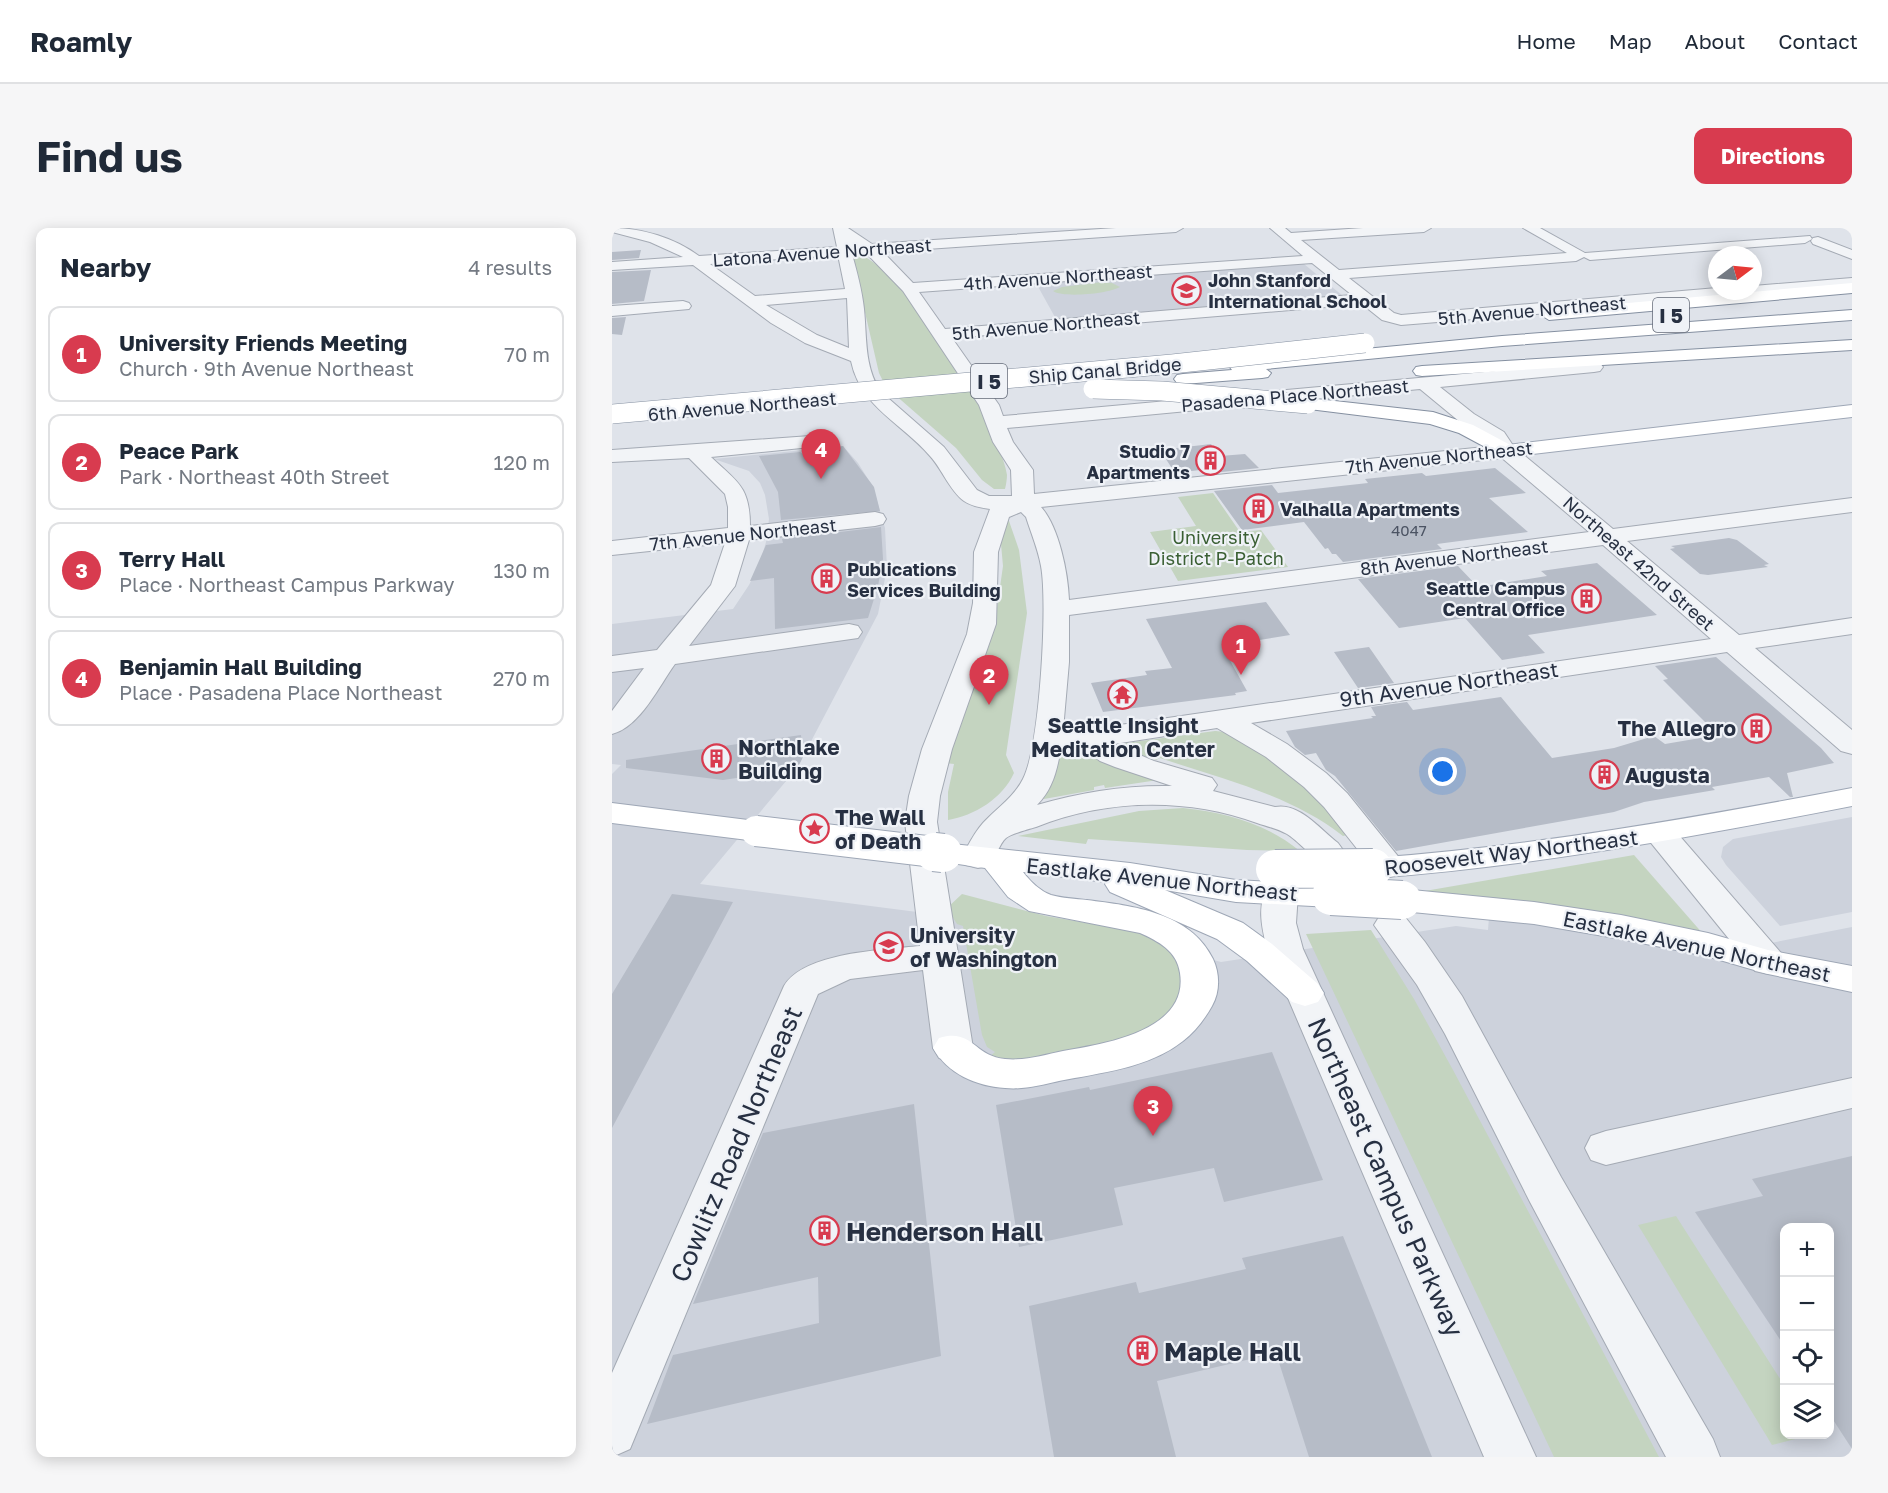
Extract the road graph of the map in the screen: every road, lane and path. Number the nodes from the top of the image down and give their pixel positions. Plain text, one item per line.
1 (615, 228) edge
2 (840, 228) edge
3 (1176, 228) edge
4 (1424, 228) edge
5 (1530, 228) edge
6 (1787, 228) edge
7 (1283, 233) edge
8 (1843, 237) dead end
9 (1813, 239) junction
10 (869, 249) junction
11 (844, 250) junction
12 (1852, 255) edge
13 (1583, 256) junction
14 (1315, 258) junction
15 (698, 260) junction
16 (612, 266) edge
17 (1609, 270) dead end
18 (1336, 275) junction
19 (1852, 283) edge
20 (1639, 286) dead end
21 (909, 288) junction
22 (1852, 288) edge
23 (853, 293) junction
24 (1660, 297) junction
25 (1366, 300) junction
26 (750, 301) junction
27 (1852, 302) edge
28 (683, 306) dead end
29 (612, 311) edge
30 (1852, 315) edge
31 (1485, 326) junction
32 (1852, 328) edge
33 (941, 334) junction
34 (1852, 338) edge
35 (1852, 345) edge
36 (1634, 357) junction
37 (860, 359) junction
38 (1594, 367) dead end
39 (1181, 375) junction
40 (1424, 383) junction
41 (873, 394) junction
42 (924, 395) junction
43 (1852, 411) edge
44 (612, 420) edge
45 (996, 423) junction
46 (824, 441) dead end
47 (1507, 451) junction
48 (694, 452) junction
49 (612, 456) edge
50 (1025, 502) junction
51 (1852, 505) edge
52 (874, 519) dead end
53 (739, 535) junction
54 (1609, 536) junction
55 (612, 548) edge
56 (1056, 609) junction
57 (1852, 626) edge
58 (849, 632) dead end
59 (1733, 643) junction
60 (665, 658) junction
61 (612, 664) edge
62 (1220, 718) junction
63 (612, 725) edge
64 (1048, 738) junction
65 (1093, 741) junction
66 (1852, 745) edge
67 (1852, 797) edge
68 (612, 813) edge
69 (1301, 828) junction
70 (1659, 833) junction
71 (989, 850) junction
72 (1326, 850) dead end
73 (1381, 868) junction
74 (1115, 873) junction
75 (1278, 881) junction
76 (1397, 913) junction
77 (940, 956) junction
78 (1768, 962) junction
79 (1852, 979) edge
80 (1305, 993) junction
81 (952, 1048) joint
82 (1852, 1093) edge
83 (1606, 1148) dead end
84 (612, 1432) edge
85 (1510, 1457) edge
86 (1694, 1457) edge

1 - 15 street
2 - 10 street
2 - 11 street
3 - 10 street, Latona Avenue Northeast
4 - 7 street
5 - 13 street
6 - 9 street
7 - 14 street
8 - 9 street
9 - 12 street
9 - 13 street
10 - 11 street, Latona Avenue Northeast
10 - 21 street
11 - 15 street, Latona Avenue Northeast
11 - 23 street
13 - 17 street
13 - 18 street
14 - 18 street
14 - 21 street, 4th Avenue Northeast
15 - 16 street, Latona Avenue Northeast
15 - 26 street
18 - 25 street
19 - 24 street, 5th Avenue Northeast
20 - 24 street
21 - 33 street
22 - 31 main road
23 - 26 street
23 - 37 street
24 - 25 street, 5th Avenue Northeast
25 - 33 street, 5th Avenue Northeast
26 - 37 street
27 - 31 main road, I 5
28 - 29 street
30 - 39 main road
31 - 44 main road, Ship Canal Bridge / I 5, bridge
32 - 39 main road, I 5
33 - 45 street
34 - 36 main road
35 - 36 main road
36 - 39 main road
37 - 41 street
38 - 40 street, Pasadena Place Northeast
39 - 42 main road, Ship Canal Bridge
39 - 44 main road, Ship Canal Bridge / I 5, bridge
40 - 45 street, Pasadena Place Northeast
40 - 47 street, Northeast 42nd Street
41 - 44 main road, 6th Avenue Northeast
41 - 50 street
42 - 44 main road, Ship Canal Bridge
42 - 47 main road, bridge
43 - 47 main road, 7th Avenue Northeast
45 - 50 street
46 - 48 street
47 - 50 street, 7th Avenue Northeast
47 - 54 street, Northeast 42nd Street
48 - 49 street
48 - 53 street
50 - 56 street
50 - 77 street
51 - 54 street, 8th Avenue Northeast
52 - 53 street, 7th Avenue Northeast
53 - 55 street, 7th Avenue Northeast
53 - 60 street
54 - 56 street, 8th Avenue Northeast
54 - 59 street, Northeast 42nd Street
56 - 64 street
57 - 59 street, 9th Avenue Northeast
58 - 60 street
59 - 62 street, 9th Avenue Northeast
59 - 66 street, Northeast 42nd Street
60 - 61 street
60 - 63 street
62 - 65 street, 9th Avenue Northeast
62 - 73 street
64 - 65 street, 9th Avenue Northeast
64 - 71 street
65 - 69 street
67 - 70 main road, Roosevelt Way Northeast
68 - 71 main road, Eastlake Avenue Northeast, bridge
69 - 71 street
69 - 72 street
70 - 73 main road, Roosevelt Way Northeast
70 - 78 street
71 - 74 main road, Eastlake Avenue Northeast
71 - 81 main road
73 - 75 main road, Roosevelt Way Northeast
74 - 75 main road, Eastlake Avenue Northeast
74 - 80 main road
75 - 76 main road, Eastlake Avenue Northeast, bridge
75 - 80 street, Northeast Campus Parkway
76 - 78 main road, Eastlake Avenue Northeast
76 - 86 street
77 - 81 street
77 - 84 street, Cowlitz Road Northeast
78 - 79 main road, Eastlake Avenue Northeast
80 - 85 street, Northeast Campus Parkway
82 - 83 street

